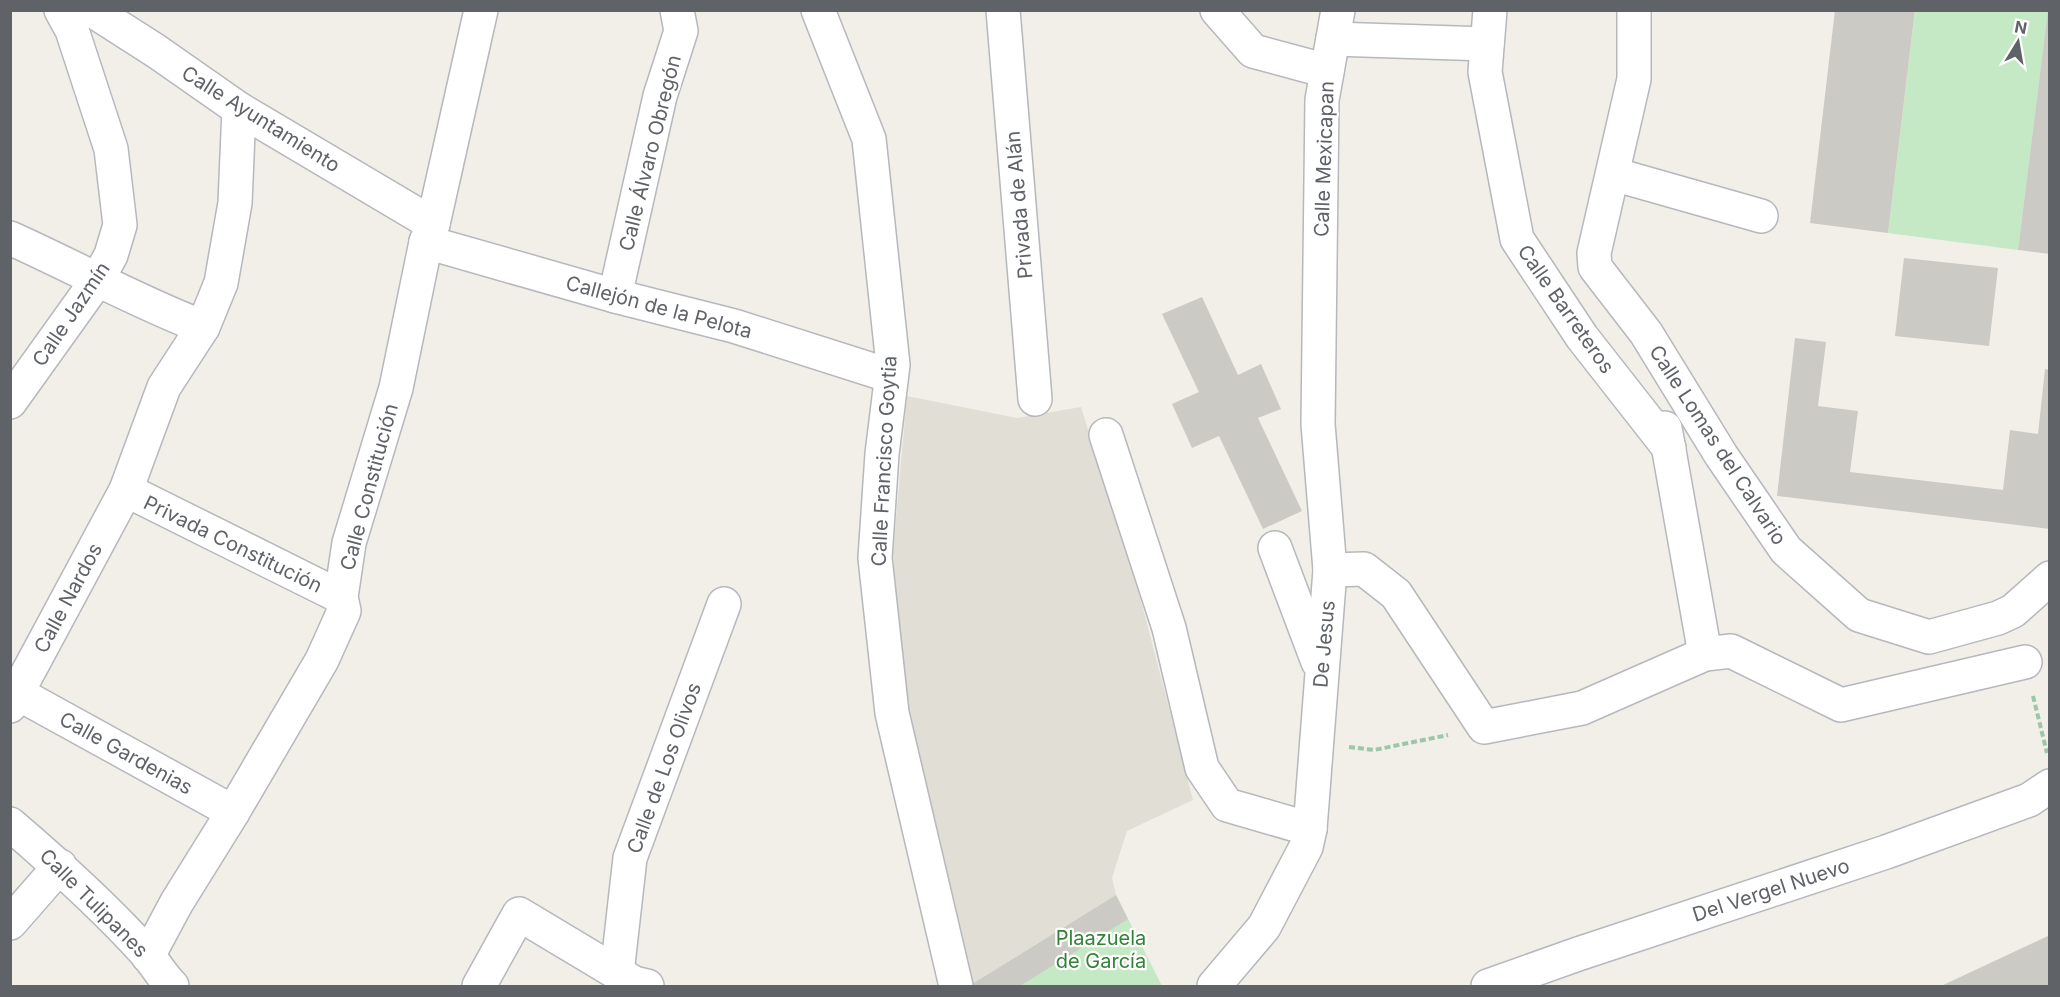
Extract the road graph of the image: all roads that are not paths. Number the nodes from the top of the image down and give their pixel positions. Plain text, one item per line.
1 (61, 10) edge
2 (92, 10) edge
3 (481, 10) edge
4 (677, 10) edge
5 (818, 10) edge
6 (1002, 10) edge
7 (1217, 10) edge
8 (1490, 10) edge
9 (1634, 10) edge
10 (1335, 25) edge
11 (1487, 44) junction
12 (1327, 71) junction
13 (239, 109) junction
14 (1612, 174) junction
15 (1761, 216) dead end
16 (429, 233) junction
17 (10, 238) edge
18 (105, 267) junction
19 (1321, 273) joint
20 (615, 296) junction
21 (203, 327) junction
22 (1646, 333) junction
23 (891, 376) junction
24 (1035, 399) dead end
25 (10, 402) edge
26 (1106, 435) dead end
27 (1670, 448) junction
28 (126, 490) junction
29 (1275, 548) dead end
30 (1330, 570) junction
31 (2049, 578) edge
32 (341, 597) junction
33 (724, 604) dead end
34 (1705, 654) junction
35 (2025, 662) road end
36 (1321, 669) junction
37 (15, 700) edge
38 (2049, 786) edge
39 (233, 812) junction
40 (10, 824) edge
41 (1310, 829) junction
42 (60, 866) junction
43 (10, 923) edge
44 (159, 976) edge
45 (632, 982) edge
46 (479, 987) edge
47 (956, 987) edge
48 (1214, 987) edge
49 (1488, 987) edge

1 - 18 street, Calle Jazmín
2 - 13 street, Calle Ayuntamiento
3 - 16 street, Calle Constitución
4 - 20 street, Calle Álvaro Obregón
5 - 23 street, Calle Francisco Goytia
6 - 24 street, Privada de Alán
7 - 12 street
8 - 11 street, Calle Barreteros
9 - 14 street, Calle Lomas del Calvario
10 - 11 street
10 - 12 street, Calle Mexicapan
11 - 27 street, Calle Barreteros
12 - 19 street, Calle Mexicapan
13 - 16 street, Calle Ayuntamiento
13 - 21 street, Calle Nardos
14 - 15 street
14 - 22 street, Calle Lomas del Calvario
16 - 20 street, Callejón de la Pelota
16 - 32 street, Calle Constitución
17 - 18 street
18 - 21 street
18 - 25 street, Calle Jazmín
19 - 30 street, De Jesus
20 - 23 street, Callejón de la Pelota
21 - 28 street, Calle Nardos
22 - 27 street, Calle Lomas del Calvario
22 - 31 street, Calle Lomas del Calvario
23 - 47 street, Calle Francisco Goytia
26 - 41 street
27 - 34 street, Calle Lomas del Calvario
28 - 32 street, Privada Constitución
28 - 37 street, Calle Nardos
29 - 36 street
30 - 34 street
30 - 36 street, De Jesus
32 - 39 street, Calle Constitución
33 - 45 street, Calle de Los Olivos
34 - 35 street
36 - 41 street, De Jesus
37 - 39 street, Calle Gardenias
38 - 49 street, Del Vergel Nuevo
39 - 44 street, Calle Constitución
40 - 42 street, Calle Tulipanes
41 - 48 street, De Jesus
42 - 43 street
42 - 44 street, Calle Tulipanes
45 - 46 street

